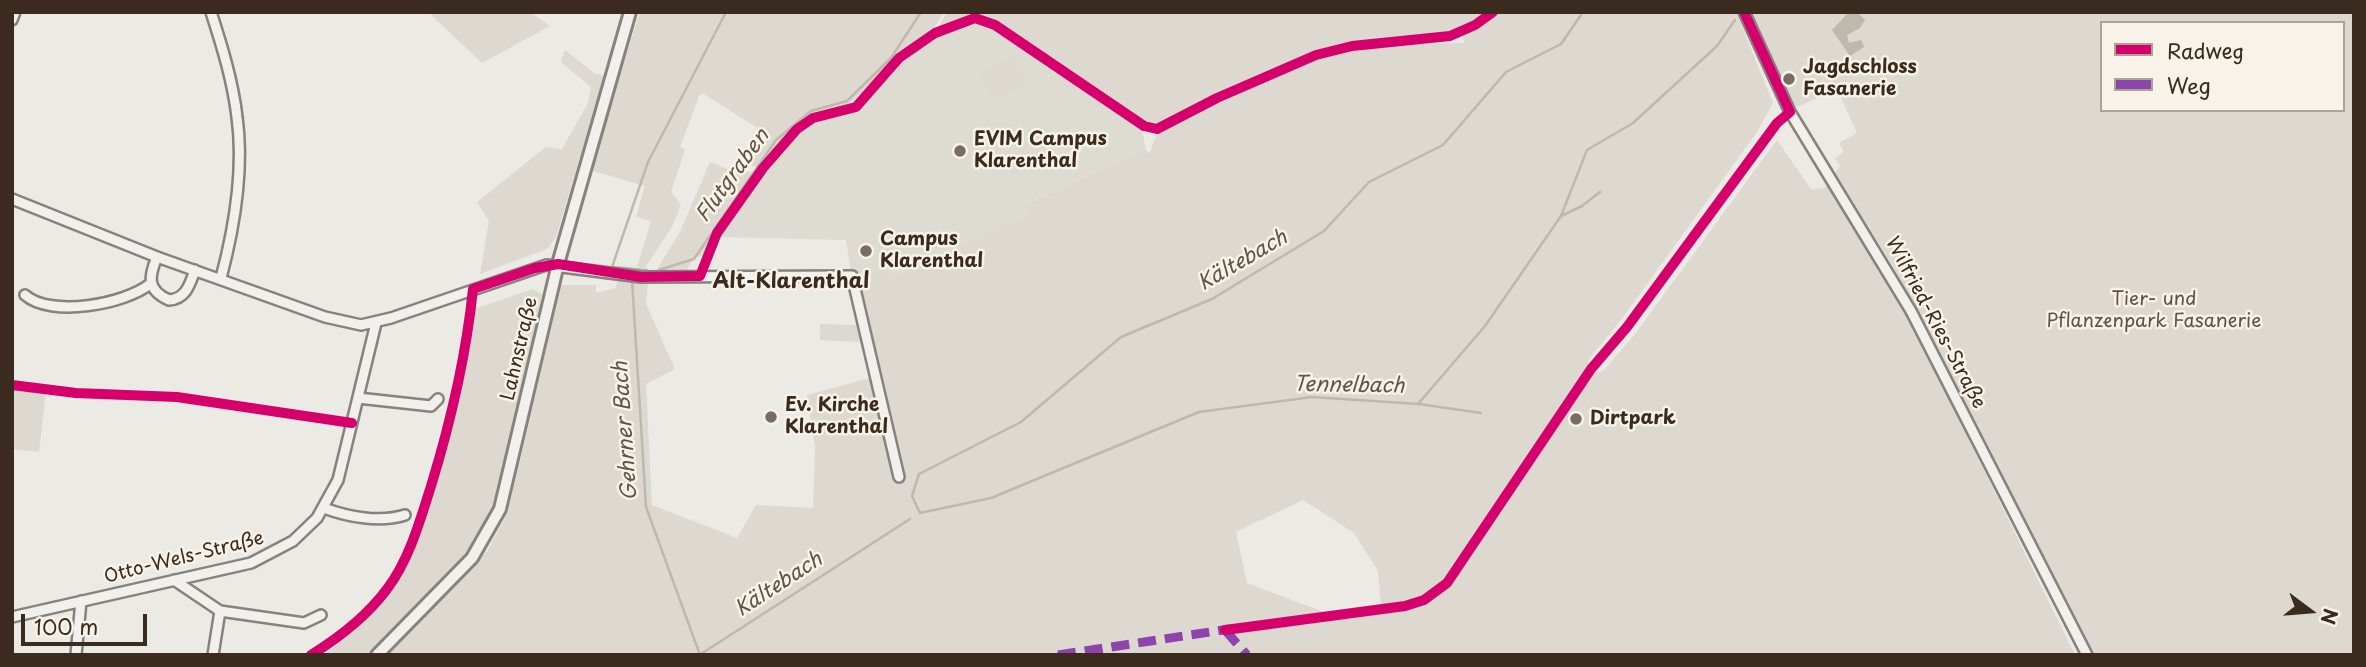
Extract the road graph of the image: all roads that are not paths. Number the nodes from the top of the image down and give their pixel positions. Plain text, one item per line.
1 (15, 12) edge
2 (211, 12) edge
3 (631, 12) edge
4 (1744, 12) edge
5 (12, 20) edge
6 (12, 199) edge
7 (158, 257) junction
8 (558, 264) junction
9 (195, 270) junction
10 (221, 278) junction
11 (150, 284) junction
12 (25, 295) dead end
13 (376, 323) junction
14 (358, 398) junction
15 (439, 399) dead end
16 (899, 477) dead end
17 (324, 508) junction
18 (405, 515) dead end
19 (174, 580) junction
20 (81, 601) junction
21 (220, 611) junction
22 (321, 615) dead end
23 (12, 617) edge
24 (76, 655) edge
25 (213, 655) edge
26 (377, 655) edge
27 (2087, 655) edge

1 - 5 street
2 - 10 street
3 - 8 main road, Lahnstraße
4 - 27 street, Wilfried-Ries-Straße
6 - 7 street
7 - 9 street
7 - 11 street
8 - 13 street
8 - 16 street
8 - 26 main road, Lahnstraße
9 - 10 street
9 - 11 street
10 - 13 street
11 - 12 street
13 - 14 street, Otto-Wels-Straße
14 - 15 street
14 - 17 street, Otto-Wels-Straße
17 - 18 street
17 - 19 street, Otto-Wels-Straße
19 - 20 street, Otto-Wels-Straße
19 - 21 street
20 - 23 street, Otto-Wels-Straße
20 - 24 street
21 - 22 street
21 - 25 street

